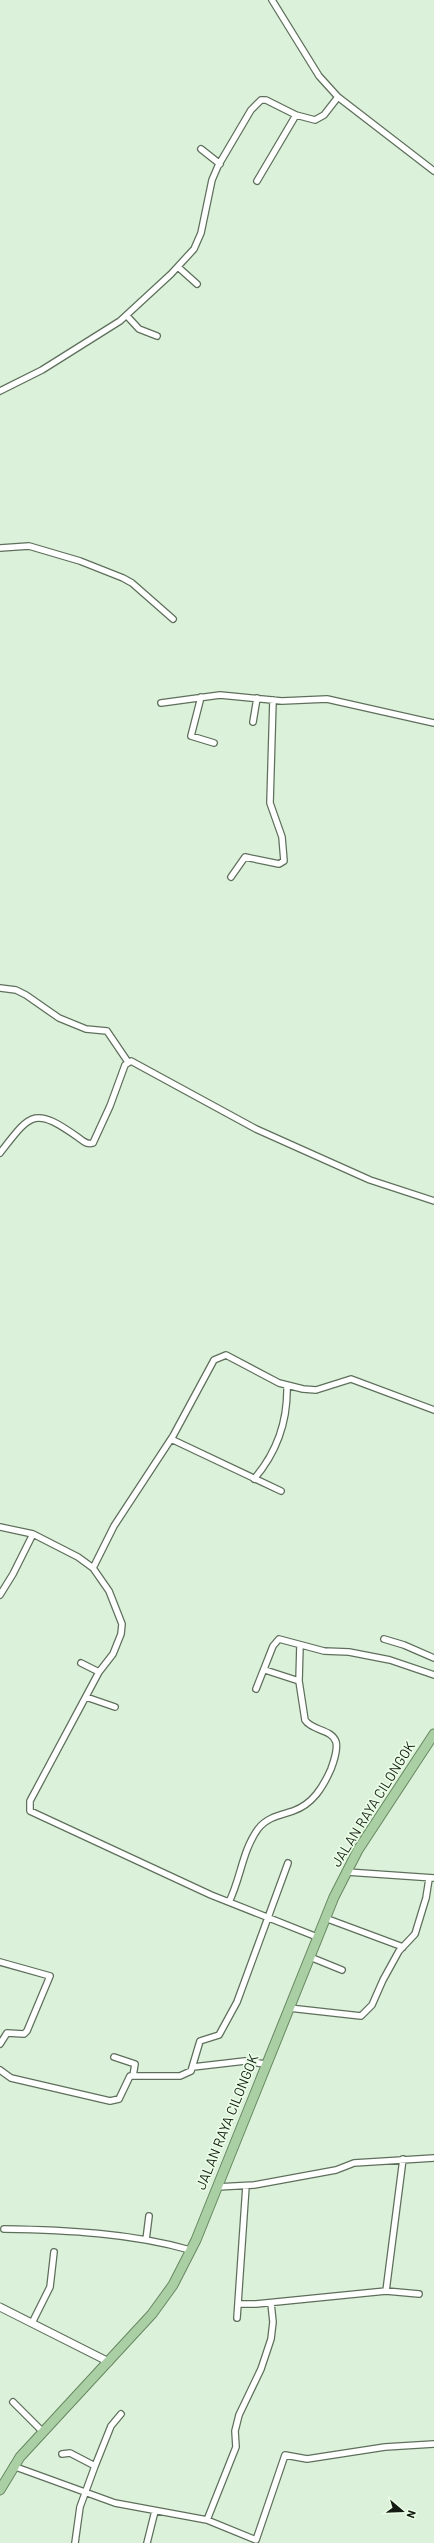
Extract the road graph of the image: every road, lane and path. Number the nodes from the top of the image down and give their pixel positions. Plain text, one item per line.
1 (272, 0) edge
2 (338, 97) junction
3 (296, 115) junction
4 (201, 149) dead end
5 (220, 164) junction
6 (434, 171) edge
7 (257, 181) dead end
8 (178, 267) junction
9 (197, 284) dead end
10 (127, 316) junction
11 (157, 336) dead end
12 (0, 391) edge
13 (0, 548) edge
14 (172, 619) dead end
15 (202, 697) junction
16 (257, 698) junction
17 (273, 700) junction
18 (161, 703) dead end
19 (252, 722) dead end
20 (434, 723) edge
21 (214, 743) dead end
22 (231, 877) dead end
23 (0, 988) edge
24 (128, 1062) junction
25 (0, 1153) edge
26 (434, 1201) edge
27 (287, 1385) junction
28 (434, 1410) edge
29 (171, 1439) junction
30 (254, 1478) junction
31 (281, 1491) dead end
32 (0, 1527) edge
33 (33, 1534) junction
34 (93, 1568) junction
35 (0, 1595) edge
36 (384, 1639) dead end
37 (300, 1645) junction
38 (434, 1658) edge
39 (81, 1663) dead end
40 (265, 1670) junction
41 (99, 1672) junction
42 (434, 1675) edge
43 (299, 1681) junction
44 (256, 1689) dead end
45 (86, 1697) junction
46 (115, 1707) dead end
47 (434, 1734) edge
48 (288, 1863) dead end
49 (347, 1872) junction
50 (432, 1879) edge
51 (229, 1902) junction
52 (326, 1918) junction
53 (269, 1919) junction
54 (317, 1937) junction
55 (403, 1947) junction
56 (310, 1956) junction
57 (0, 1962) edge
58 (342, 1970) dead end
59 (289, 2008) junction
60 (0, 2044) edge
61 (114, 2057) dead end
62 (265, 2064) junction
63 (193, 2067) junction
64 (0, 2070) edge
65 (133, 2076) junction
66 (434, 2158) edge
67 (403, 2159) junction
68 (246, 2186) junction
69 (217, 2188) junction
70 (149, 2216) dead end
71 (4, 2229) dead end
72 (146, 2240) junction
73 (190, 2250) junction
74 (54, 2252) dead end
75 (386, 2291) junction
76 (419, 2294) dead end
77 (271, 2303) junction
78 (238, 2304) junction
79 (0, 2307) edge
80 (237, 2318) dead end
81 (32, 2323) junction
82 (109, 2362) junction
83 (13, 2402) dead end
84 (121, 2414) dead end
85 (42, 2431) junction
86 (434, 2444) edge
87 (62, 2454) dead end
88 (13, 2466) junction
89 (95, 2466) junction
90 (0, 2490) edge
91 (85, 2494) junction
92 (155, 2511) junction
93 (207, 2520) junction
94 (75, 2543) edge
95 (147, 2543) edge

1 - 2 street
2 - 3 street
2 - 6 street
3 - 5 street
3 - 7 street
4 - 5 street
5 - 8 street
8 - 9 street
8 - 10 street
10 - 11 street
10 - 12 street
13 - 14 street
15 - 16 street
15 - 18 street
15 - 21 street
16 - 17 street
16 - 19 street
17 - 20 street
17 - 22 street
23 - 24 street
24 - 25 street
24 - 26 street
27 - 28 street
27 - 29 street
27 - 30 street
29 - 30 street
29 - 34 street
30 - 31 street
32 - 33 street
33 - 34 street
33 - 35 street
34 - 41 street
36 - 38 street
37 - 40 street
37 - 42 street
37 - 43 street
39 - 41 street
40 - 43 street
40 - 44 street
41 - 45 street
43 - 51 street
45 - 46 street
45 - 51 street
47 - 49 highway, JALAN RAYA CILONGOK
48 - 53 street
49 - 50 street
49 - 52 highway, JALAN RAYA CILONGOK
50 - 55 street
51 - 53 street
52 - 54 highway, JALAN RAYA CILONGOK
52 - 55 street
53 - 54 street
53 - 63 street
54 - 56 highway, JALAN RAYA CILONGOK
55 - 59 street
56 - 58 street
56 - 59 highway, JALAN RAYA CILONGOK
57 - 60 street
59 - 62 highway, JALAN RAYA CILONGOK
61 - 65 street
62 - 63 street
62 - 69 highway, JALAN RAYA CILONGOK
63 - 65 street
64 - 65 street
66 - 67 street
67 - 68 street
67 - 75 street
68 - 69 street
68 - 78 street
69 - 73 highway, JALAN RAYA CILONGOK
70 - 72 street
71 - 72 street
72 - 73 street
73 - 82 highway, JALAN RAYA CILONGOK
74 - 81 street
75 - 76 street
75 - 77 street
77 - 78 street
77 - 93 street
78 - 80 street
79 - 81 street
81 - 82 street
82 - 85 highway, JALAN RAYA CILONGOK
83 - 85 street
84 - 89 street
85 - 88 highway, JALAN RAYA CILONGOK
86 - 93 street
87 - 89 street
88 - 90 highway, JALAN RAYA CILONGOK
88 - 91 street
89 - 91 street
91 - 92 street
91 - 94 street
92 - 93 street
92 - 95 street

